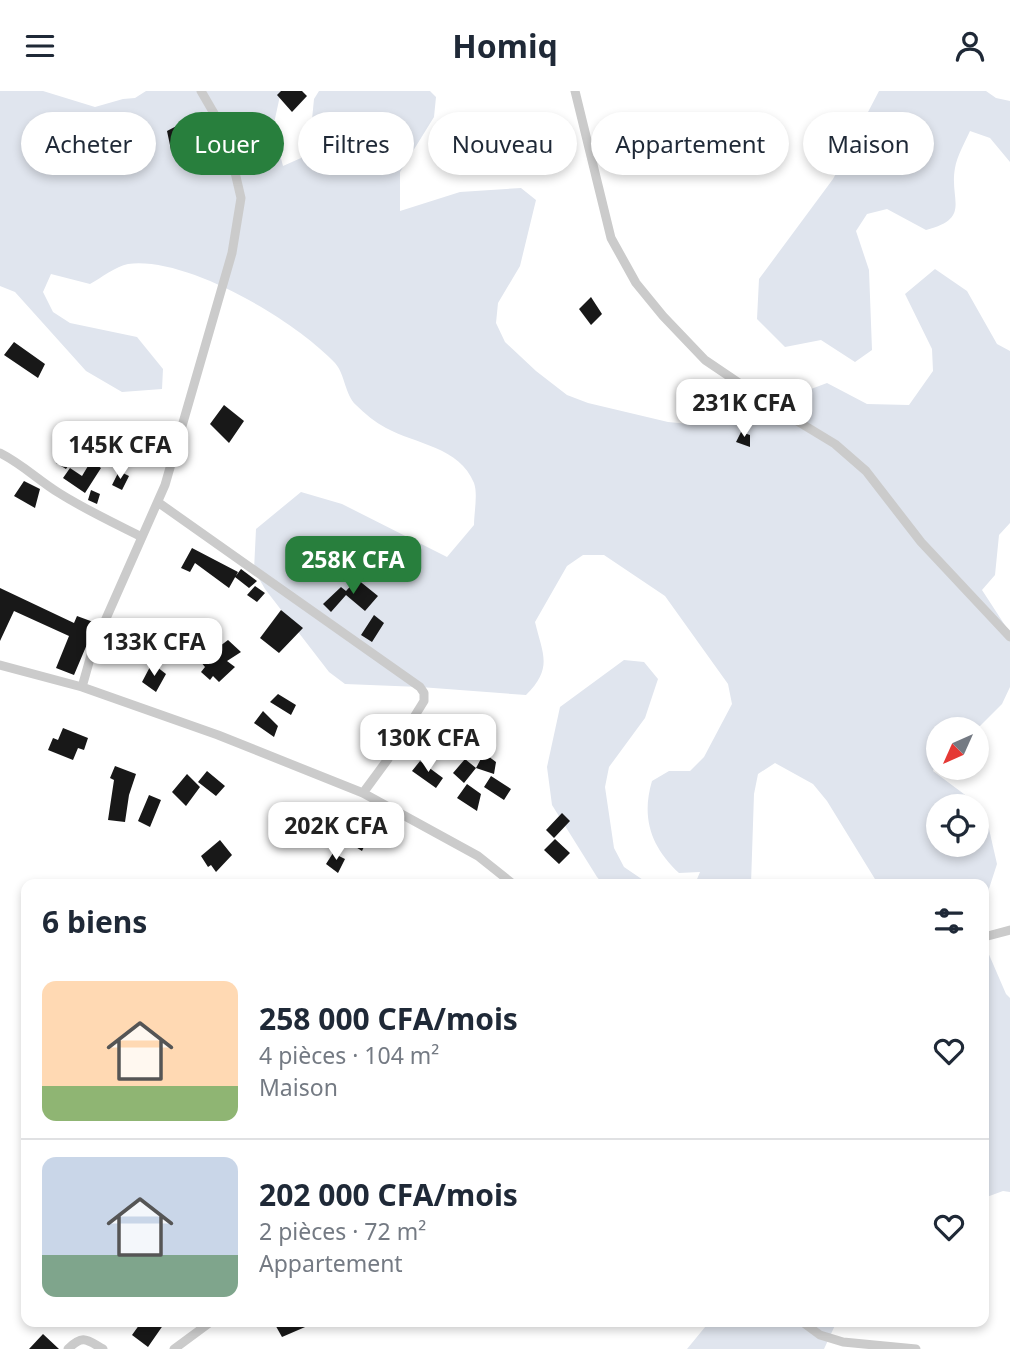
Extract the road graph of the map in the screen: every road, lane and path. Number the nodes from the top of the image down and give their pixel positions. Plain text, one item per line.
1 (201, 91) edge
2 (575, 91) edge
3 (0, 453) edge
4 (159, 503) junction
5 (142, 537) junction
6 (1010, 637) edge
7 (0, 665) edge
8 (82, 687) junction
9 (363, 793) junction
10 (507, 879) edge
11 (1010, 930) edge
12 (989, 936) edge
13 (204, 1327) edge
14 (809, 1327) edge
15 (845, 1345) edge
16 (68, 1349) edge
17 (103, 1349) edge
18 (174, 1349) edge
19 (916, 1349) edge

1 - 4 street
2 - 6 street
3 - 5 street
4 - 5 street
4 - 9 street
5 - 8 street
7 - 8 street
8 - 9 street
9 - 10 street
11 - 12 street
13 - 18 street
14 - 15 street
15 - 19 street
16 - 17 street

